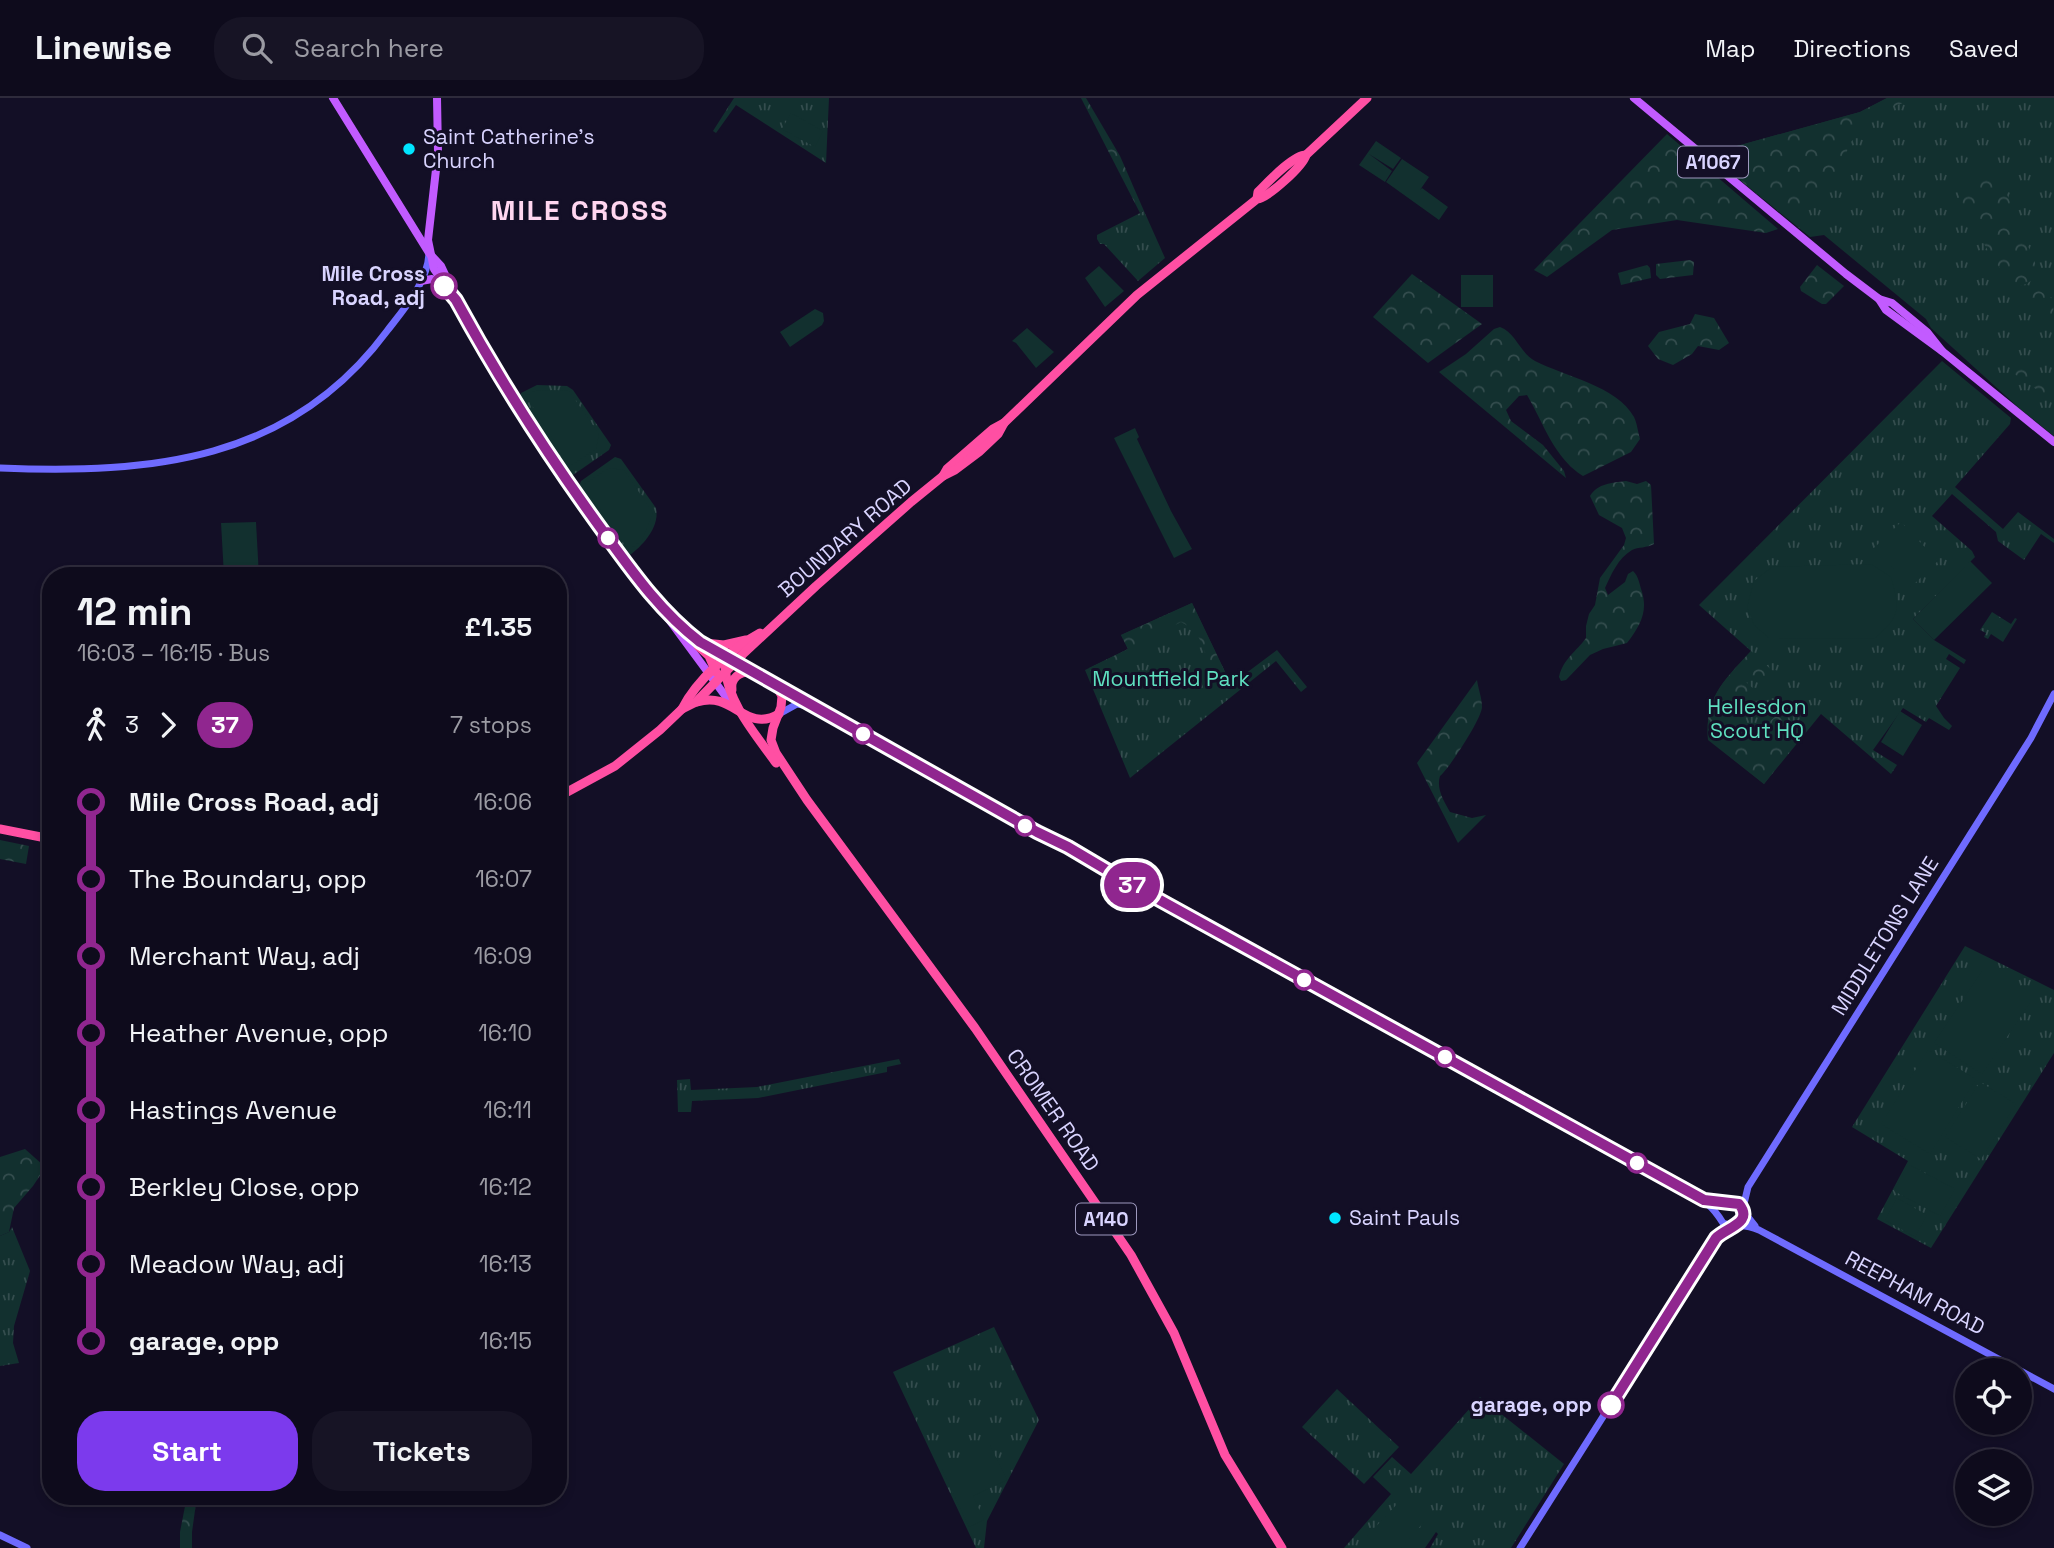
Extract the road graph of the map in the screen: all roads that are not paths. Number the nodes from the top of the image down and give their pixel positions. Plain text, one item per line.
1 (333, 98) edge
2 (437, 98) edge
3 (1367, 98) edge
4 (1634, 98) edge
5 (429, 253) junction
6 (421, 281) junction
7 (443, 284) junction
8 (456, 300) junction
9 (2054, 442) edge
10 (0, 468) edge
11 (662, 610) junction
12 (771, 627) junction
13 (683, 629) junction
14 (747, 640) junction
15 (700, 642) junction
16 (720, 671) junction
17 (753, 672) junction
18 (772, 684) junction
19 (2053, 699) edge
20 (733, 701) junction
21 (696, 702) junction
22 (682, 709) junction
23 (819, 710) junction
24 (779, 714) junction
25 (745, 716) junction
26 (798, 788) junction
27 (567, 792) edge
28 (0, 829) edge
29 (42, 837) edge
30 (1748, 1187) junction
31 (1704, 1200) junction
32 (1729, 1202) junction
33 (1743, 1210) junction
34 (1720, 1216) junction
35 (1734, 1226) junction
36 (1759, 1230) junction
37 (1716, 1238) junction
38 (2054, 1389) edge
39 (0, 1535) edge
40 (27, 1548) edge
41 (1282, 1548) edge
42 (1520, 1548) edge

1 - 5 main road
2 - 5 main road
3 - 12 highway, BOUNDARY ROAD
4 - 9 main road, A1067
5 - 6 street
5 - 7 main road
5 - 8 main road
6 - 7 main road
6 - 10 street
7 - 8 main road
8 - 11 main road
11 - 13 highway
11 - 16 main road
12 - 14 highway, BOUNDARY ROAD
12 - 16 highway, BOUNDARY ROAD
12 - 17 highway, BOUNDARY ROAD
13 - 15 highway, REEPHAM ROAD
13 - 16 highway
14 - 15 highway
14 - 16 highway, BOUNDARY ROAD
15 - 16 highway, REEPHAM ROAD
16 - 17 highway, REEPHAM ROAD
16 - 20 highway, CROMER ROAD / A140
16 - 20 main road, CROMER ROAD
16 - 21 highway
16 - 22 highway
17 - 18 highway, REEPHAM ROAD
17 - 20 highway
18 - 23 street, REEPHAM ROAD
18 - 24 highway, A140
19 - 30 street, MIDDLETONS LANE
20 - 21 highway
20 - 25 highway, CROMER ROAD / A140
21 - 22 highway
22 - 27 highway
23 - 24 street, REEPHAM ROAD
23 - 31 street, REEPHAM ROAD
24 - 25 highway, REEPHAM ROAD
24 - 26 highway, CROMER ROAD / A140
25 - 26 highway, CROMER ROAD / A140
26 - 41 highway, CROMER ROAD / A140
28 - 29 highway
30 - 32 street, MIDDLETONS LANE
30 - 33 street, MIDDLETONS LANE
31 - 32 street, REEPHAM ROAD
31 - 34 street, REEPHAM ROAD
32 - 33 street, REEPHAM ROAD
32 - 34 street
33 - 35 street
33 - 36 street, REEPHAM ROAD
34 - 35 street, REEPHAM ROAD
34 - 37 street
35 - 36 street, REEPHAM ROAD
35 - 37 street
36 - 38 street, REEPHAM ROAD
37 - 42 street
39 - 40 street

